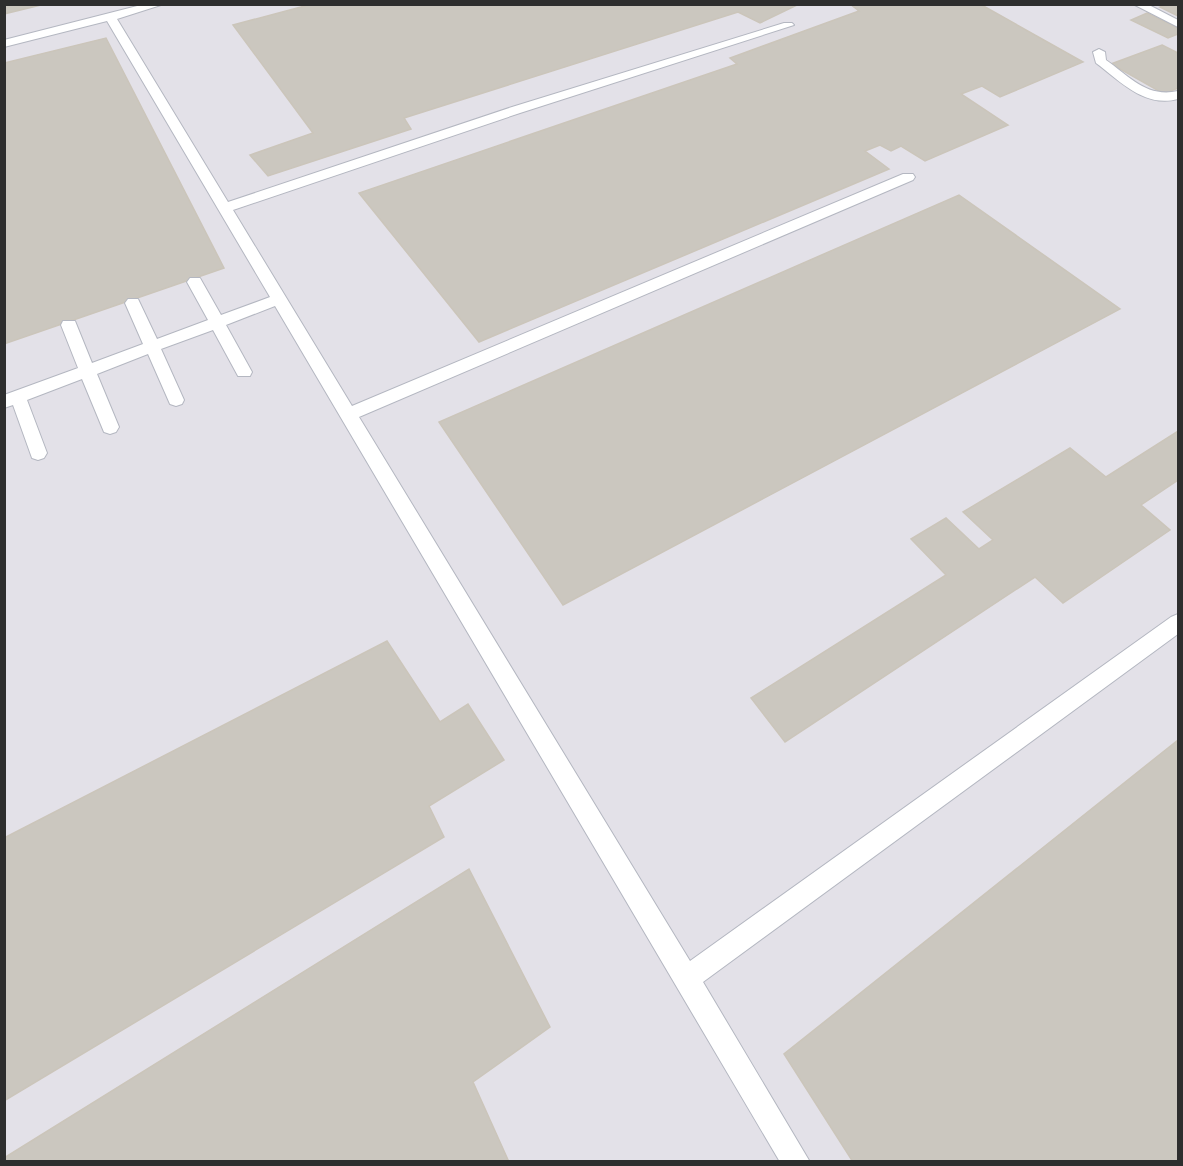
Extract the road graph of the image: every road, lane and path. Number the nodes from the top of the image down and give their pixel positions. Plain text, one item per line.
1 (159, 4) edge
2 (1138, 4) edge
3 (110, 17) junction
4 (1179, 24) edge
5 (788, 25) dead end
6 (4, 44) edge
7 (1099, 52) dead end
8 (1179, 95) edge
9 (908, 177) dead end
10 (224, 208) junction
11 (195, 282) dead end
12 (279, 299) junction
13 (133, 303) dead end
14 (217, 322) junction
15 (69, 325) dead end
16 (152, 346) junction
17 (87, 371) junction
18 (244, 372) dead end
19 (11, 399) edge
20 (176, 400) dead end
21 (348, 415) junction
22 (110, 427) dead end
23 (38, 453) dead end
24 (1179, 623) edge
25 (687, 978) junction
26 (796, 1161) edge

1 - 3 lane
2 - 4 lane
3 - 6 lane
3 - 10 lane
5 - 10 lane
7 - 8 lane
9 - 21 lane
10 - 12 lane
11 - 14 lane
12 - 14 lane
12 - 21 lane
13 - 16 lane
14 - 16 lane
14 - 18 lane
15 - 17 lane
16 - 17 lane
16 - 20 lane
17 - 19 lane
17 - 22 lane
19 - 23 lane
21 - 25 lane
24 - 25 lane
25 - 26 lane

